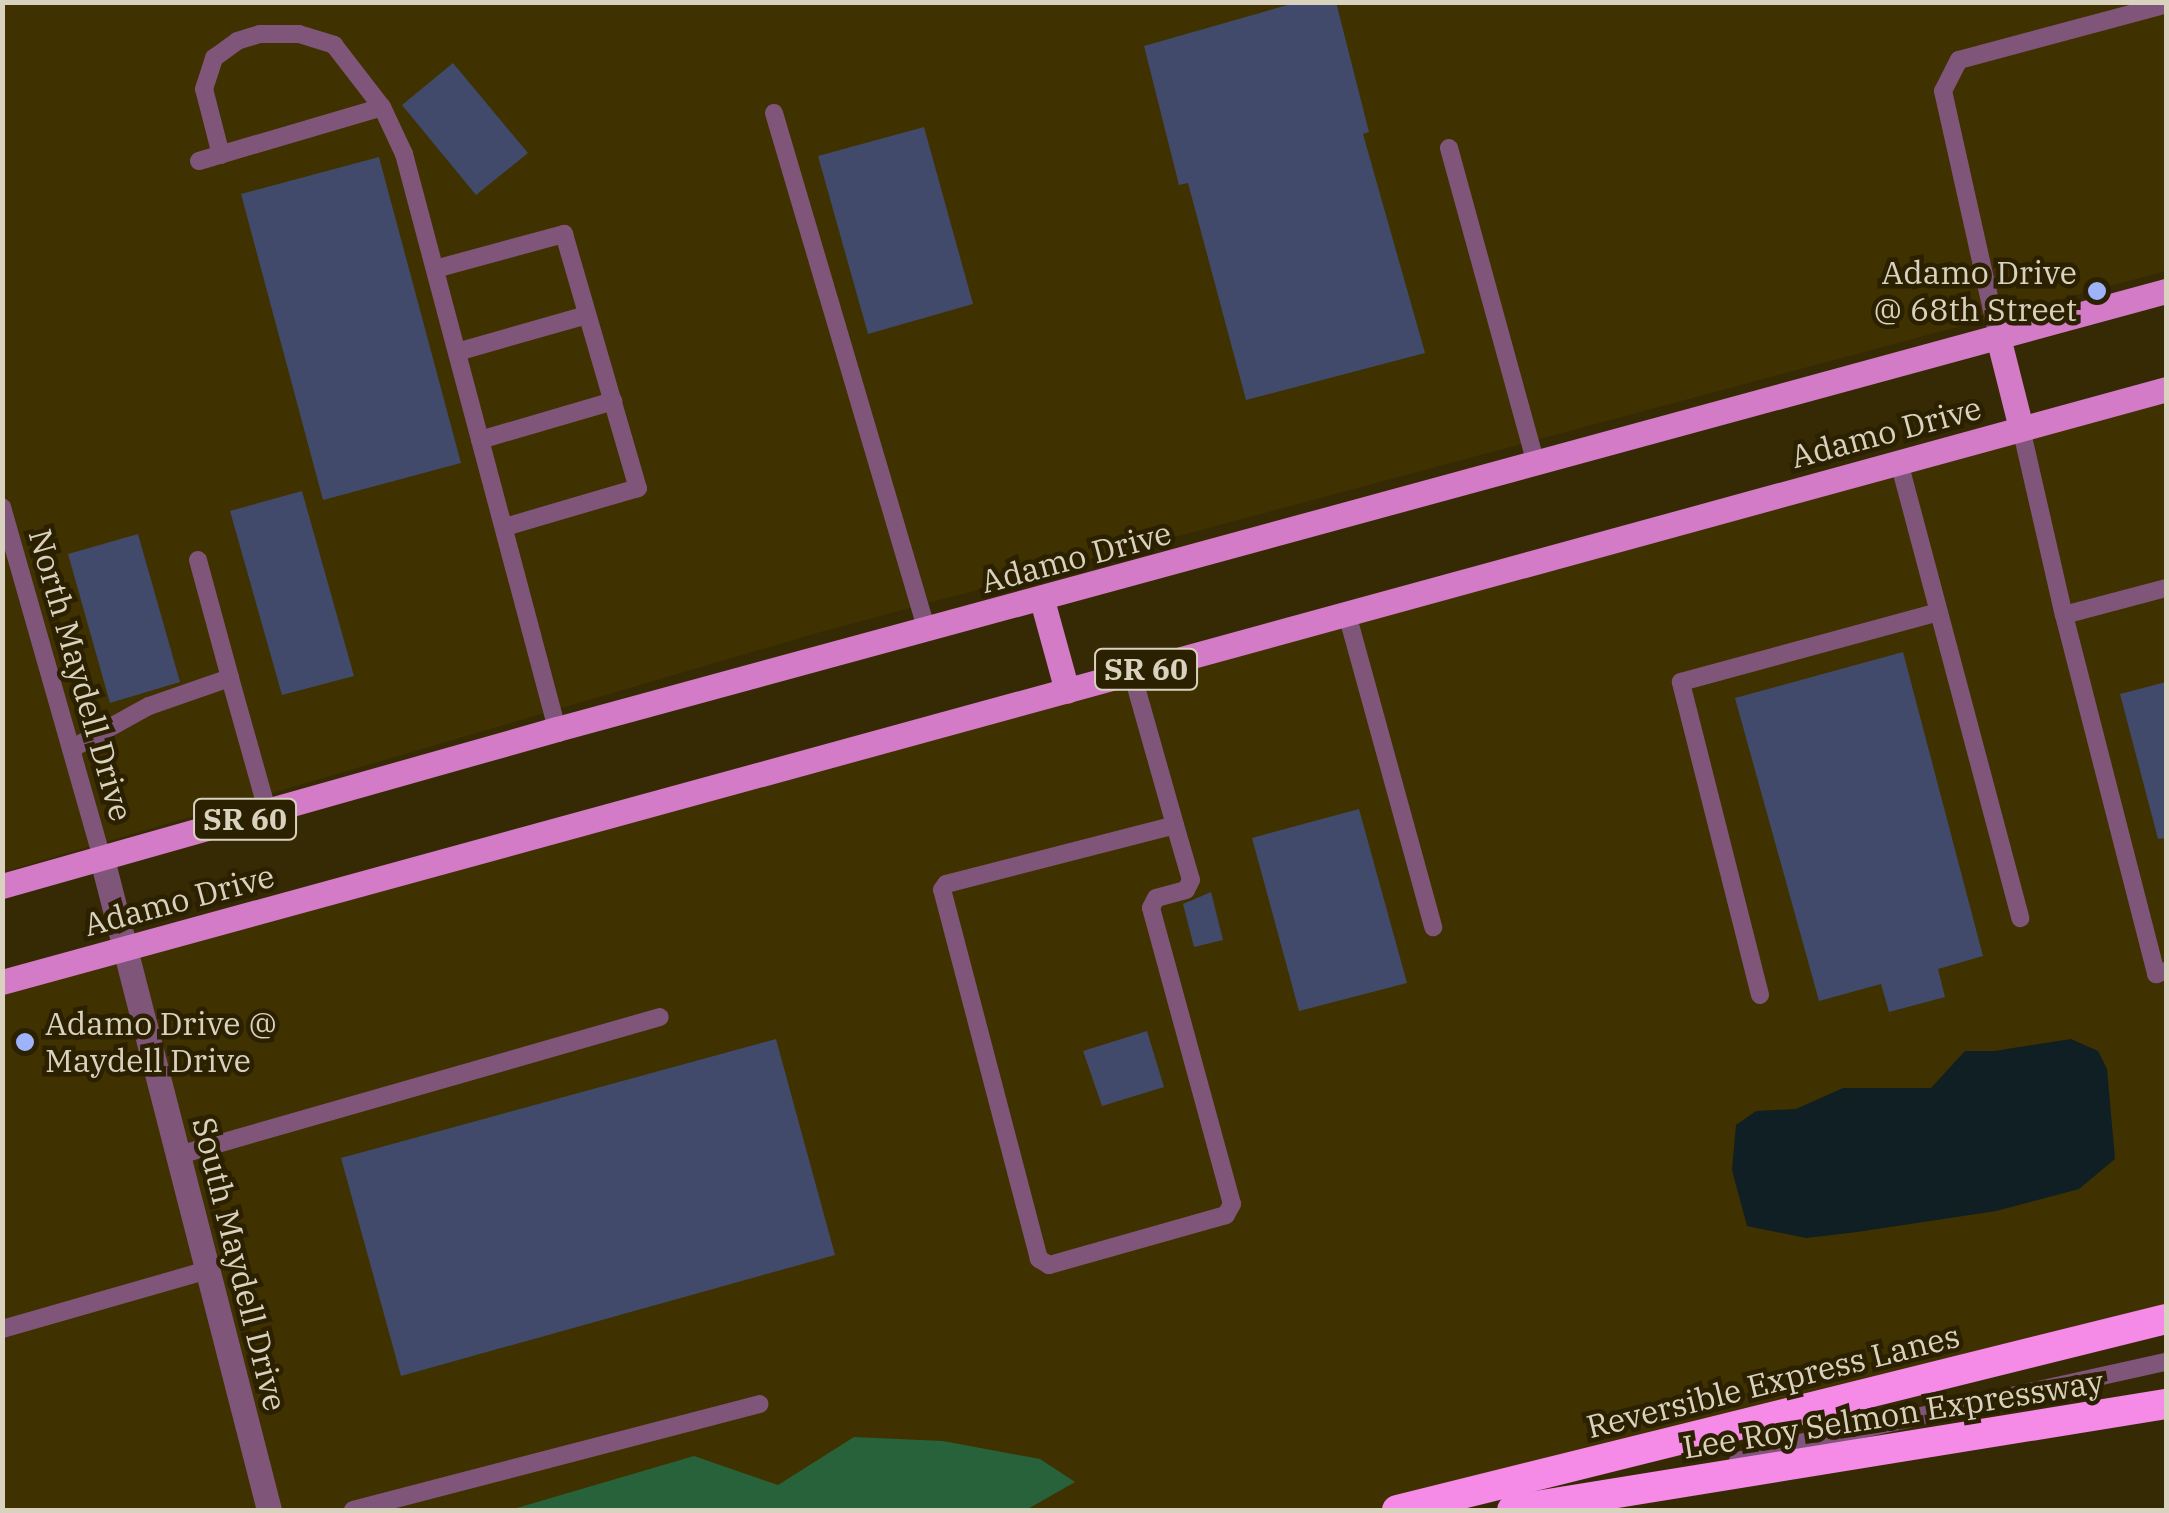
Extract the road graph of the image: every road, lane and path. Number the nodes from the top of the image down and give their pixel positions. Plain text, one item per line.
1 (2164, 5) dead end
2 (382, 108) junction
3 (774, 113) dead end
4 (1450, 148) dead end
5 (221, 155) junction
6 (200, 161) dead end
7 (435, 269) junction
8 (2166, 291) edge
9 (587, 315) junction
10 (1998, 337) junction
11 (457, 352) junction
12 (2166, 389) edge
13 (613, 402) junction
14 (2021, 428) junction
15 (480, 440) junction
16 (1898, 462) junction
17 (1536, 464) junction
18 (2, 507) edge
19 (505, 527) junction
20 (198, 560) dead end
21 (2166, 588) edge
22 (1042, 600) junction
23 (1939, 612) junction
24 (1348, 614) junction
25 (2064, 616) junction
26 (927, 631) junction
27 (1132, 673) junction
28 (230, 678) junction
29 (1067, 691) junction
30 (558, 729) junction
31 (71, 749) junction
32 (268, 813) junction
33 (1175, 824) junction
34 (102, 859) junction
35 (2, 886) edge
36 (2020, 918) dead end
37 (1433, 927) dead end
38 (126, 948) junction
39 (2166, 970) edge
40 (2, 982) edge
41 (1760, 995) dead end
42 (660, 1017) dead end
43 (179, 1156) junction
44 (208, 1270) junction
45 (2166, 1320) edge
46 (2, 1330) edge
47 (2166, 1362) edge
48 (759, 1404) dead end
49 (2166, 1404) edge
50 (1673, 1484) junction
51 (269, 1510) edge
52 (353, 1510) edge
53 (1397, 1510) edge
54 (1512, 1510) edge

1 - 10 lane
2 - 5 lane
2 - 5 lane
2 - 7 lane
3 - 26 lane
4 - 17 lane
5 - 6 lane
7 - 9 lane
7 - 11 lane
8 - 10 main road, Adamo Drive / SR 60
9 - 11 lane
9 - 13 lane
10 - 14 main road
10 - 17 main road, Adamo Drive / SR 60
11 - 15 lane
12 - 14 main road, Adamo Drive / SR 60
13 - 15 lane
13 - 19 lane
14 - 16 main road, Adamo Drive / SR 60
14 - 25 lane
15 - 19 lane
16 - 23 lane
16 - 24 main road, Adamo Drive / SR 60
17 - 22 main road, Adamo Drive / SR 60
18 - 31 lane, North Maydell Drive
19 - 30 lane
20 - 28 lane
21 - 25 lane
22 - 26 main road, Adamo Drive / SR 60
22 - 29 main road
23 - 36 lane
23 - 41 lane
24 - 27 main road, Adamo Drive / SR 60
24 - 37 lane
25 - 39 lane
26 - 30 main road, Adamo Drive / SR 60
27 - 29 main road, Adamo Drive / SR 60
27 - 33 lane
28 - 31 lane
28 - 32 lane
29 - 38 main road, Adamo Drive / SR 60
30 - 32 main road, Adamo Drive / SR 60
31 - 34 lane, North Maydell Drive
32 - 34 main road, Adamo Drive / SR 60
33 - 33 lane
34 - 35 main road, Adamo Drive / SR 60
34 - 38 street, South Maydell Drive
38 - 40 main road, Adamo Drive / SR 60
38 - 43 street, South Maydell Drive
42 - 43 lane
43 - 44 street, South Maydell Drive
44 - 46 lane
44 - 51 street, South Maydell Drive
45 - 53 highway, Reversible Express Lanes
47 - 50 lane
48 - 52 lane
49 - 50 highway, Lee Roy Selmon Expressway
50 - 54 highway, Lee Roy Selmon Expressway

